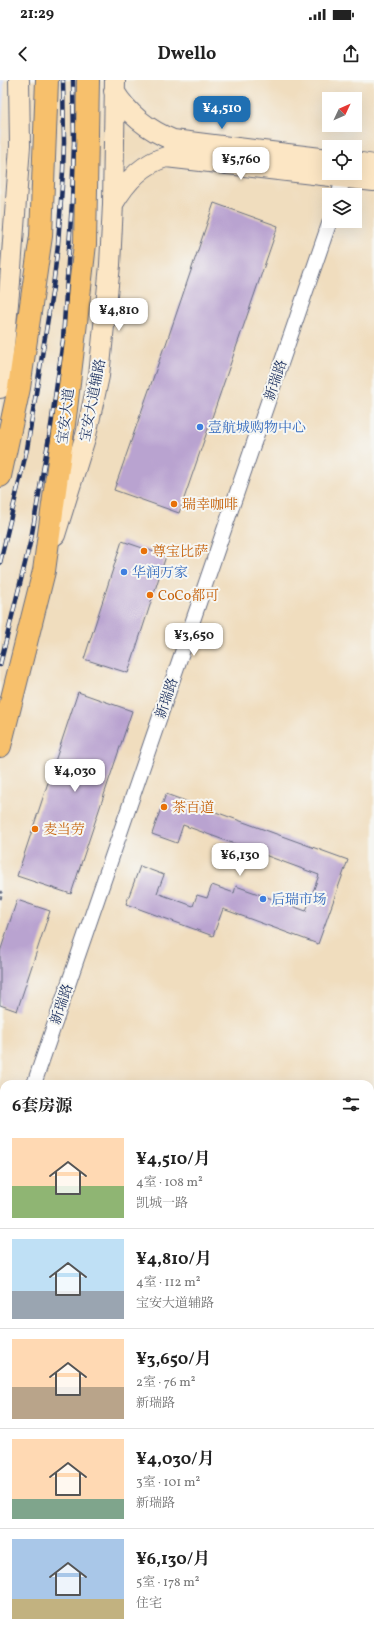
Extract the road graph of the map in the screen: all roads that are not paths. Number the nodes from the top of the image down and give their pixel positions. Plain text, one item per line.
1 (20, 80) edge
2 (47, 80) edge
3 (88, 80) edge
4 (114, 85) edge
5 (322, 158) edge
6 (374, 165) edge
7 (362, 170) edge
8 (322, 174) edge
9 (362, 179) edge
10 (374, 181) edge
11 (113, 204) junction
12 (328, 228) edge
13 (0, 388) edge
14 (0, 476) edge
15 (44, 571) junction
16 (0, 746) edge
17 (35, 1080) edge

1 - 13 main road
2 - 14 main road
3 - 15 main road, 宝安大道
4 - 5 main road
4 - 11 main road, 宝安大道辅路
6 - 7 main road
8 - 11 main road
9 - 10 main road
11 - 15 main road, 宝安大道辅路
12 - 17 street, 新瑞路
15 - 16 main road, 宝安大道

